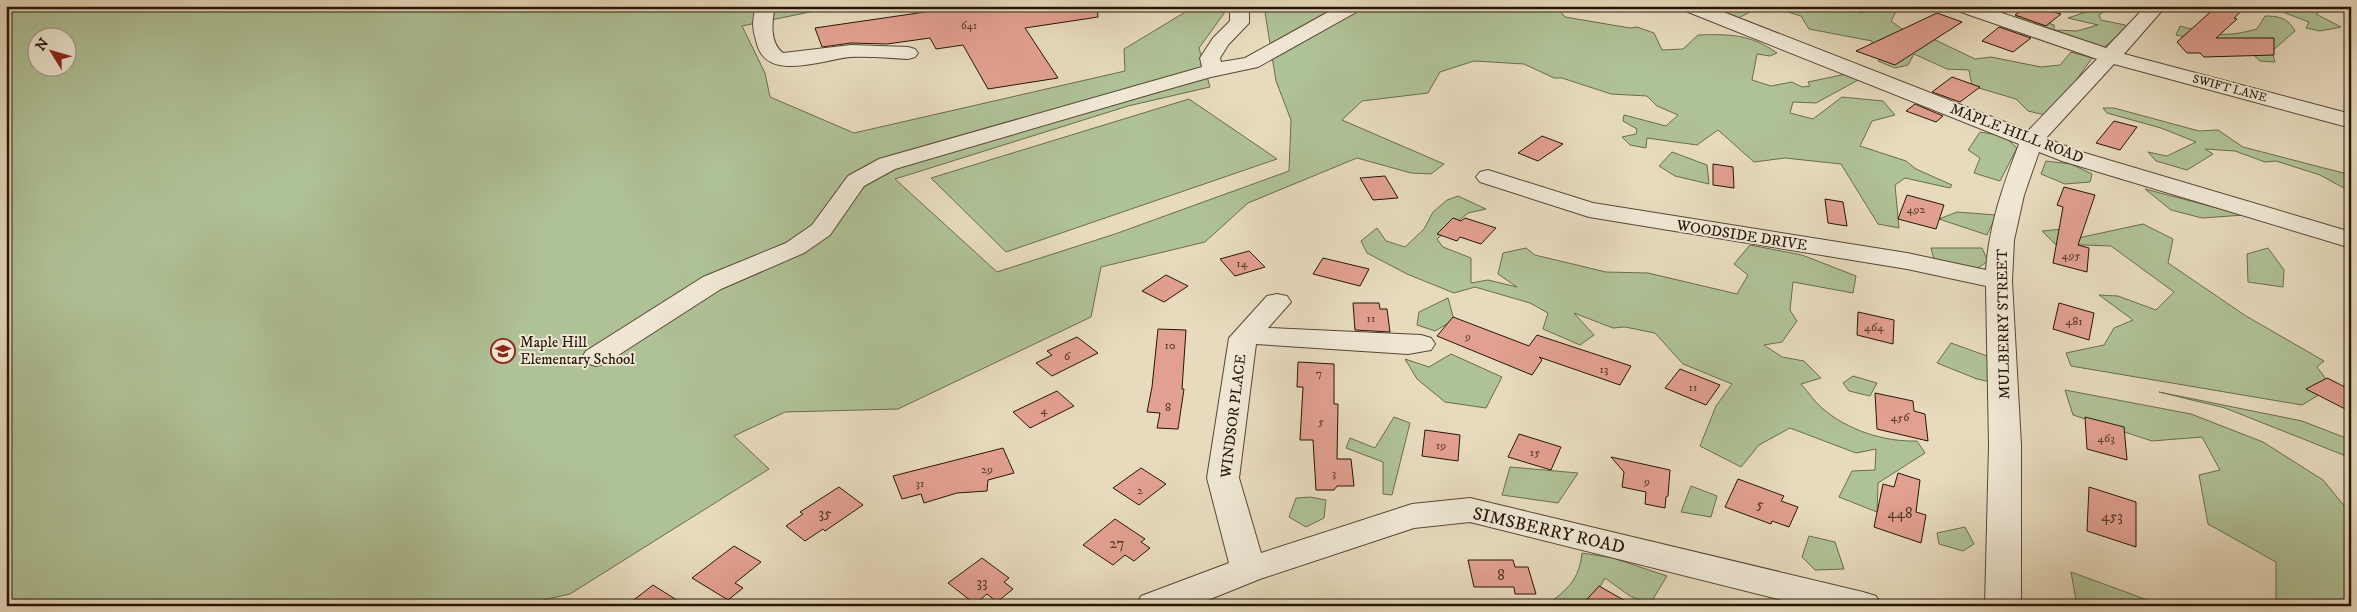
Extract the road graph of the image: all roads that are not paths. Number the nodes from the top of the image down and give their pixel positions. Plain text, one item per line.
1 (766, 6) edge
2 (1239, 6) edge
3 (1353, 6) edge
4 (1690, 6) edge
5 (1962, 6) edge
6 (2157, 6) edge
7 (908, 53) dead end
8 (2109, 56) junction
9 (1213, 71) junction
10 (2351, 121) edge
11 (2031, 141) junction
12 (1488, 177) dead end
13 (2351, 240) edge
14 (1999, 281) junction
15 (1277, 302) dead end
16 (1246, 335) junction
17 (1421, 344) dead end
18 (596, 357) dead end
19 (1248, 570) junction
20 (1154, 606) edge
21 (1863, 606) edge
22 (2003, 606) edge

1 - 7 street
2 - 9 street
3 - 9 street
4 - 11 street, MAPLE HILL ROAD
5 - 8 street, SWIFT LANE
6 - 8 street, MULBERRY STREET
8 - 10 street, SWIFT LANE
8 - 11 street, MULBERRY STREET
9 - 18 street
11 - 13 street, MAPLE HILL ROAD
11 - 14 street, MULBERRY STREET
12 - 14 street, WOODSIDE DRIVE
14 - 22 street, MULBERRY STREET
15 - 16 street, WINDSOR PLACE
16 - 17 street
16 - 19 street, WINDSOR PLACE
19 - 20 street, SIMSBERRY ROAD
19 - 21 street, SIMSBERRY ROAD

